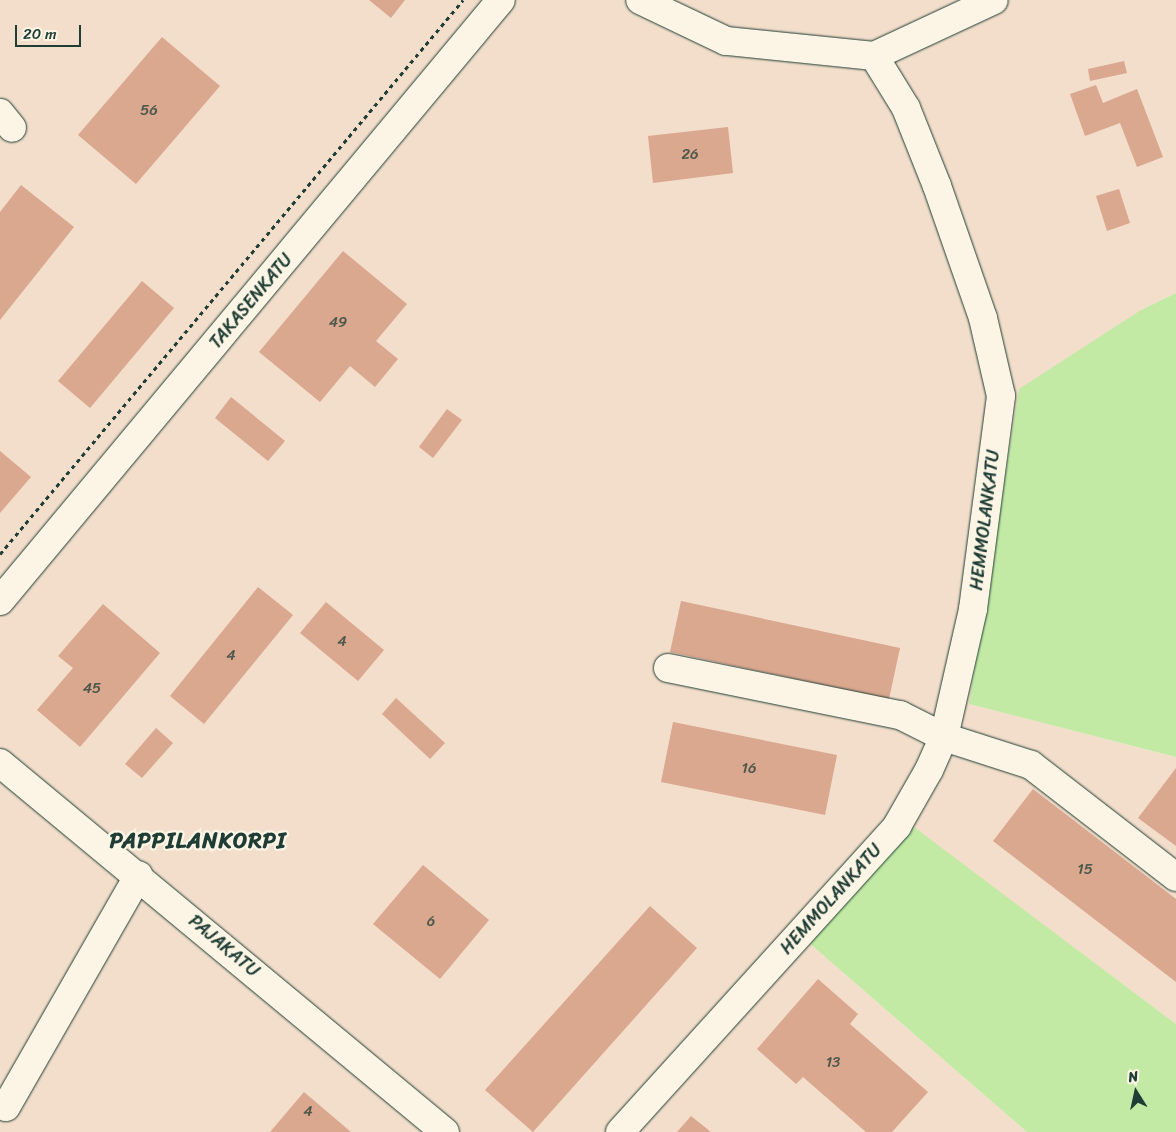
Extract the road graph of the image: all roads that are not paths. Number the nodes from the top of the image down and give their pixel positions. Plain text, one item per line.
1 (502, 0) edge
2 (640, 0) edge
3 (994, 0) edge
4 (874, 56) junction
5 (0, 601) edge
6 (668, 668) dead end
7 (944, 738) junction
8 (0, 763) edge
9 (139, 875) junction
10 (1176, 877) edge
11 (6, 1108) dead end
12 (445, 1132) edge
13 (620, 1132) edge

1 - 5 street, TAKASENKATU
2 - 4 street
3 - 4 street
4 - 7 street, HEMMOLANKATU
6 - 7 street
7 - 10 street
7 - 13 street, HEMMOLANKATU
8 - 9 street, PAJAKATU
9 - 11 street
9 - 12 street, PAJAKATU

